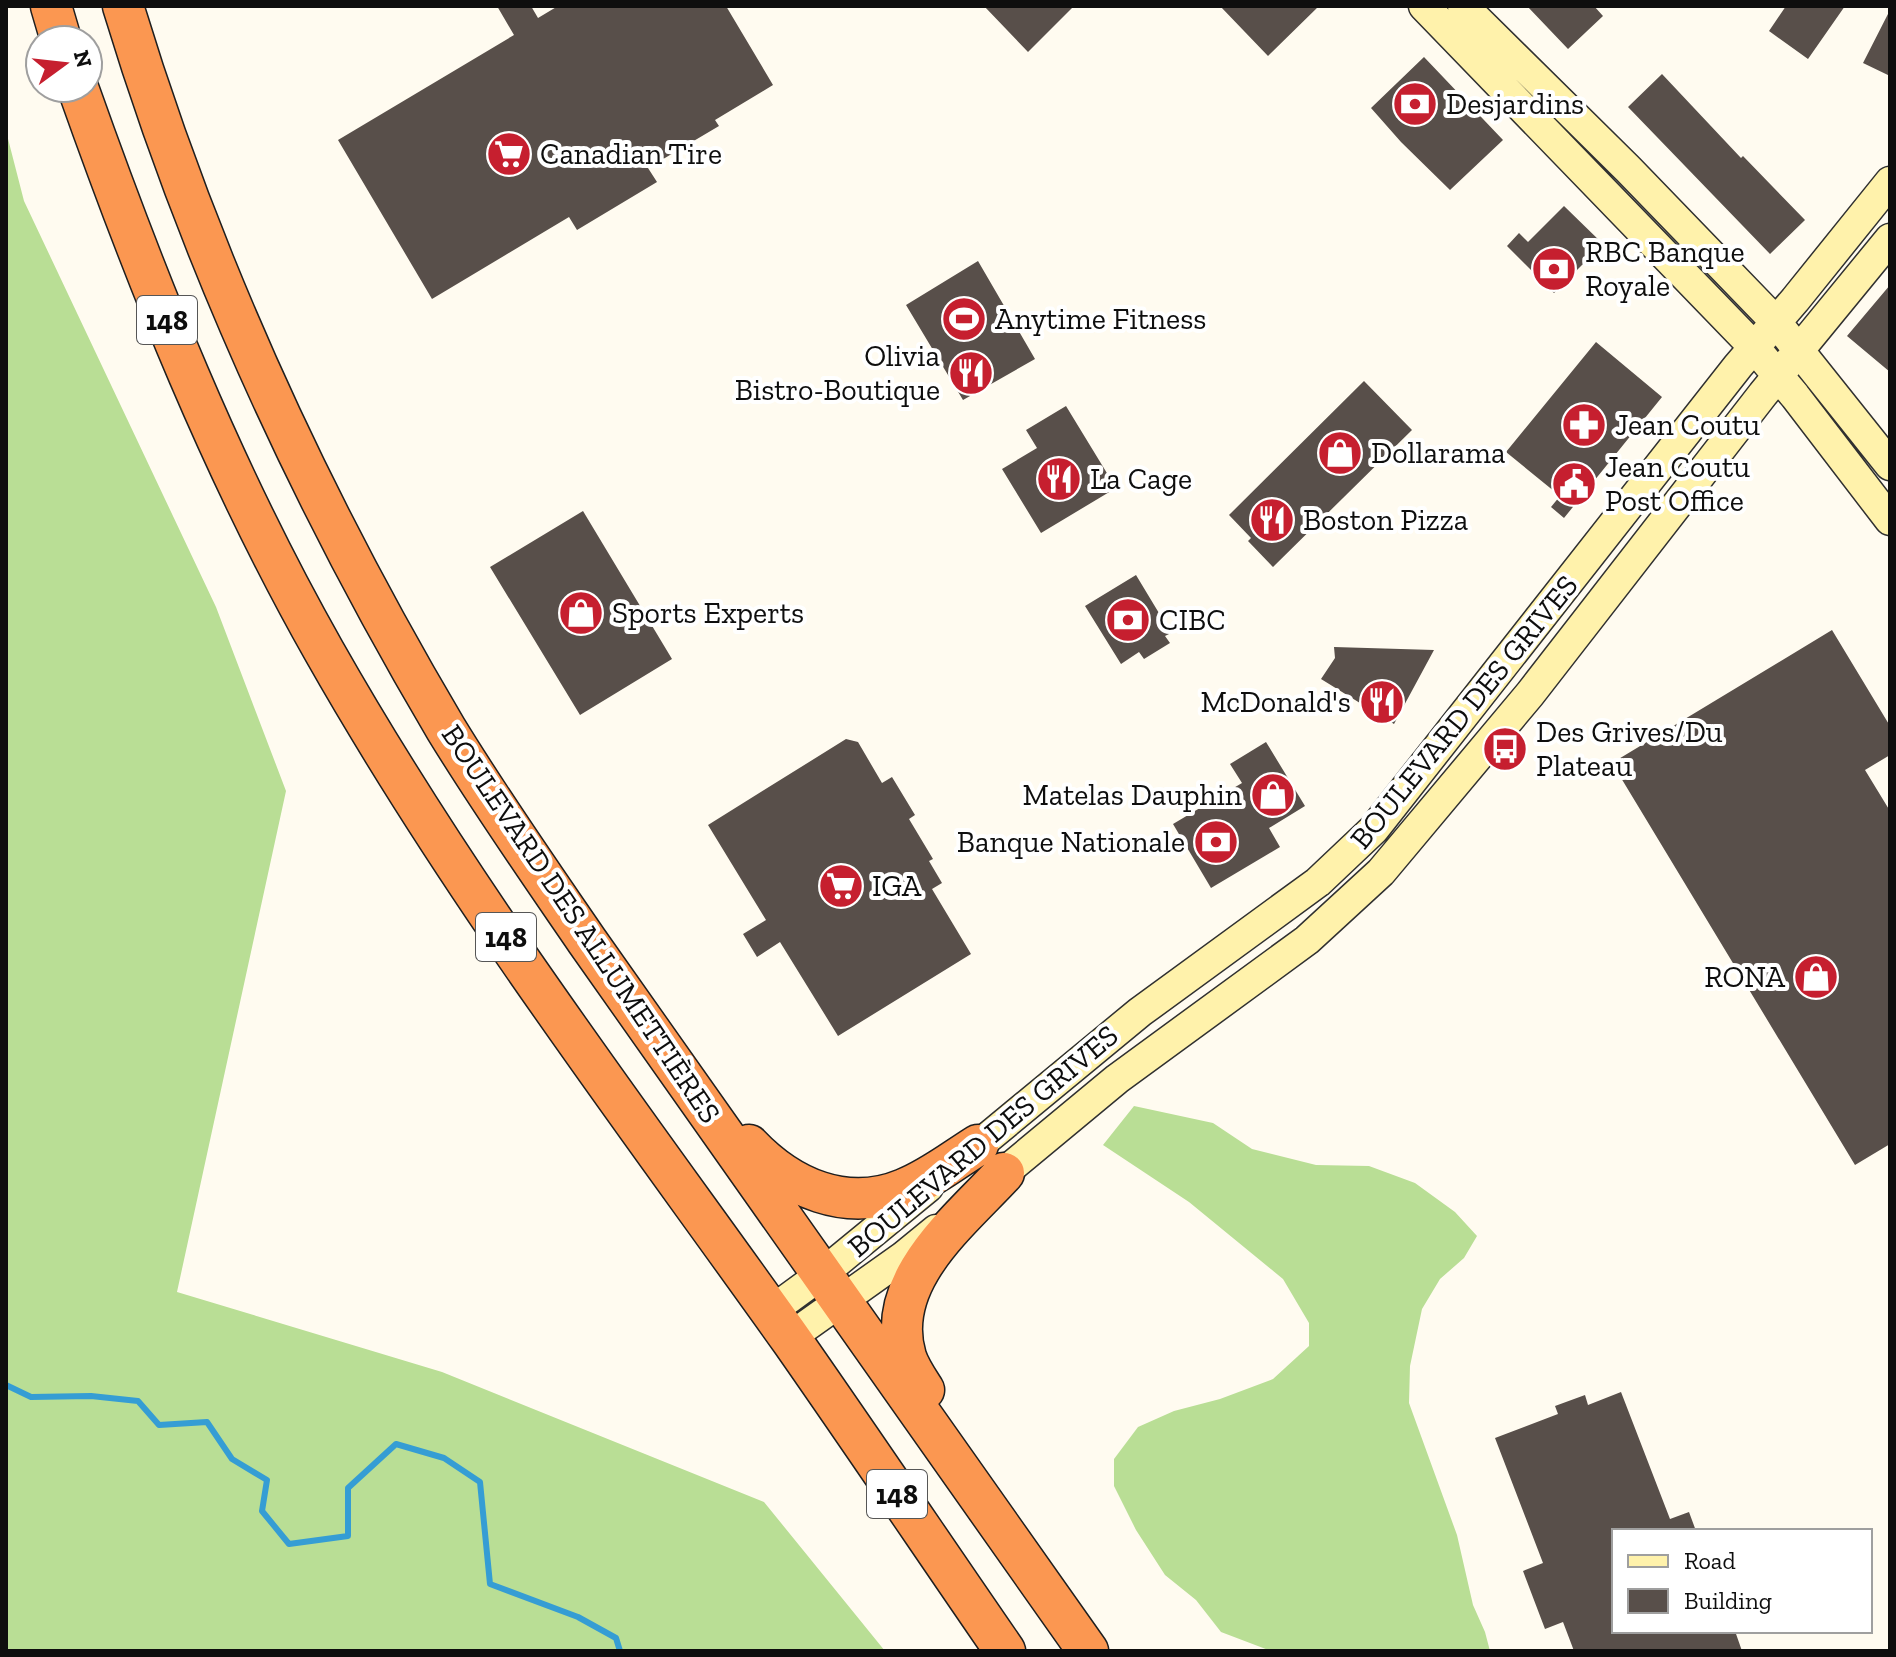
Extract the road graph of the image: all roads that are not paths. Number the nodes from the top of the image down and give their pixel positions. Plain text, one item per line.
1 (123, 6) edge
2 (1424, 6) edge
3 (1463, 6) edge
4 (84, 104) edge
5 (1890, 182) edge
6 (1890, 239) edge
7 (1776, 322) junction
8 (1754, 347) junction
9 (1800, 349) junction
10 (1778, 375) junction
11 (1890, 465) edge
12 (1890, 520) edge
13 (689, 1082) junction
14 (991, 1159) junction
15 (832, 1288) junction
16 (779, 1325) junction
17 (995, 1515) junction
18 (1005, 1651) edge
19 (1088, 1651) edge

1 - 13 highway, BOULEVARD DES ALLUMETTIÈRES / 148
2 - 8 street
3 - 7 street
4 - 16 highway, 148
5 - 7 street, BOULEVARD DES GRIVES
6 - 9 street, BOULEVARD DES GRIVES
7 - 8 street, BOULEVARD DES GRIVES
7 - 9 street
8 - 10 street
8 - 14 street, BOULEVARD DES GRIVES
9 - 10 street, BOULEVARD DES GRIVES
9 - 11 street
10 - 12 street
10 - 14 street, BOULEVARD DES GRIVES
13 - 14 highway
13 - 15 highway, BOULEVARD DES ALLUMETTIÈRES / 148
14 - 15 street, BOULEVARD DES GRIVES
14 - 17 highway
15 - 16 street, BOULEVARD DES GRIVES
15 - 17 highway, BOULEVARD DES ALLUMETTIÈRES / 148
16 - 18 highway, 148
17 - 19 highway, BOULEVARD DES ALLUMETTIÈRES / 148

